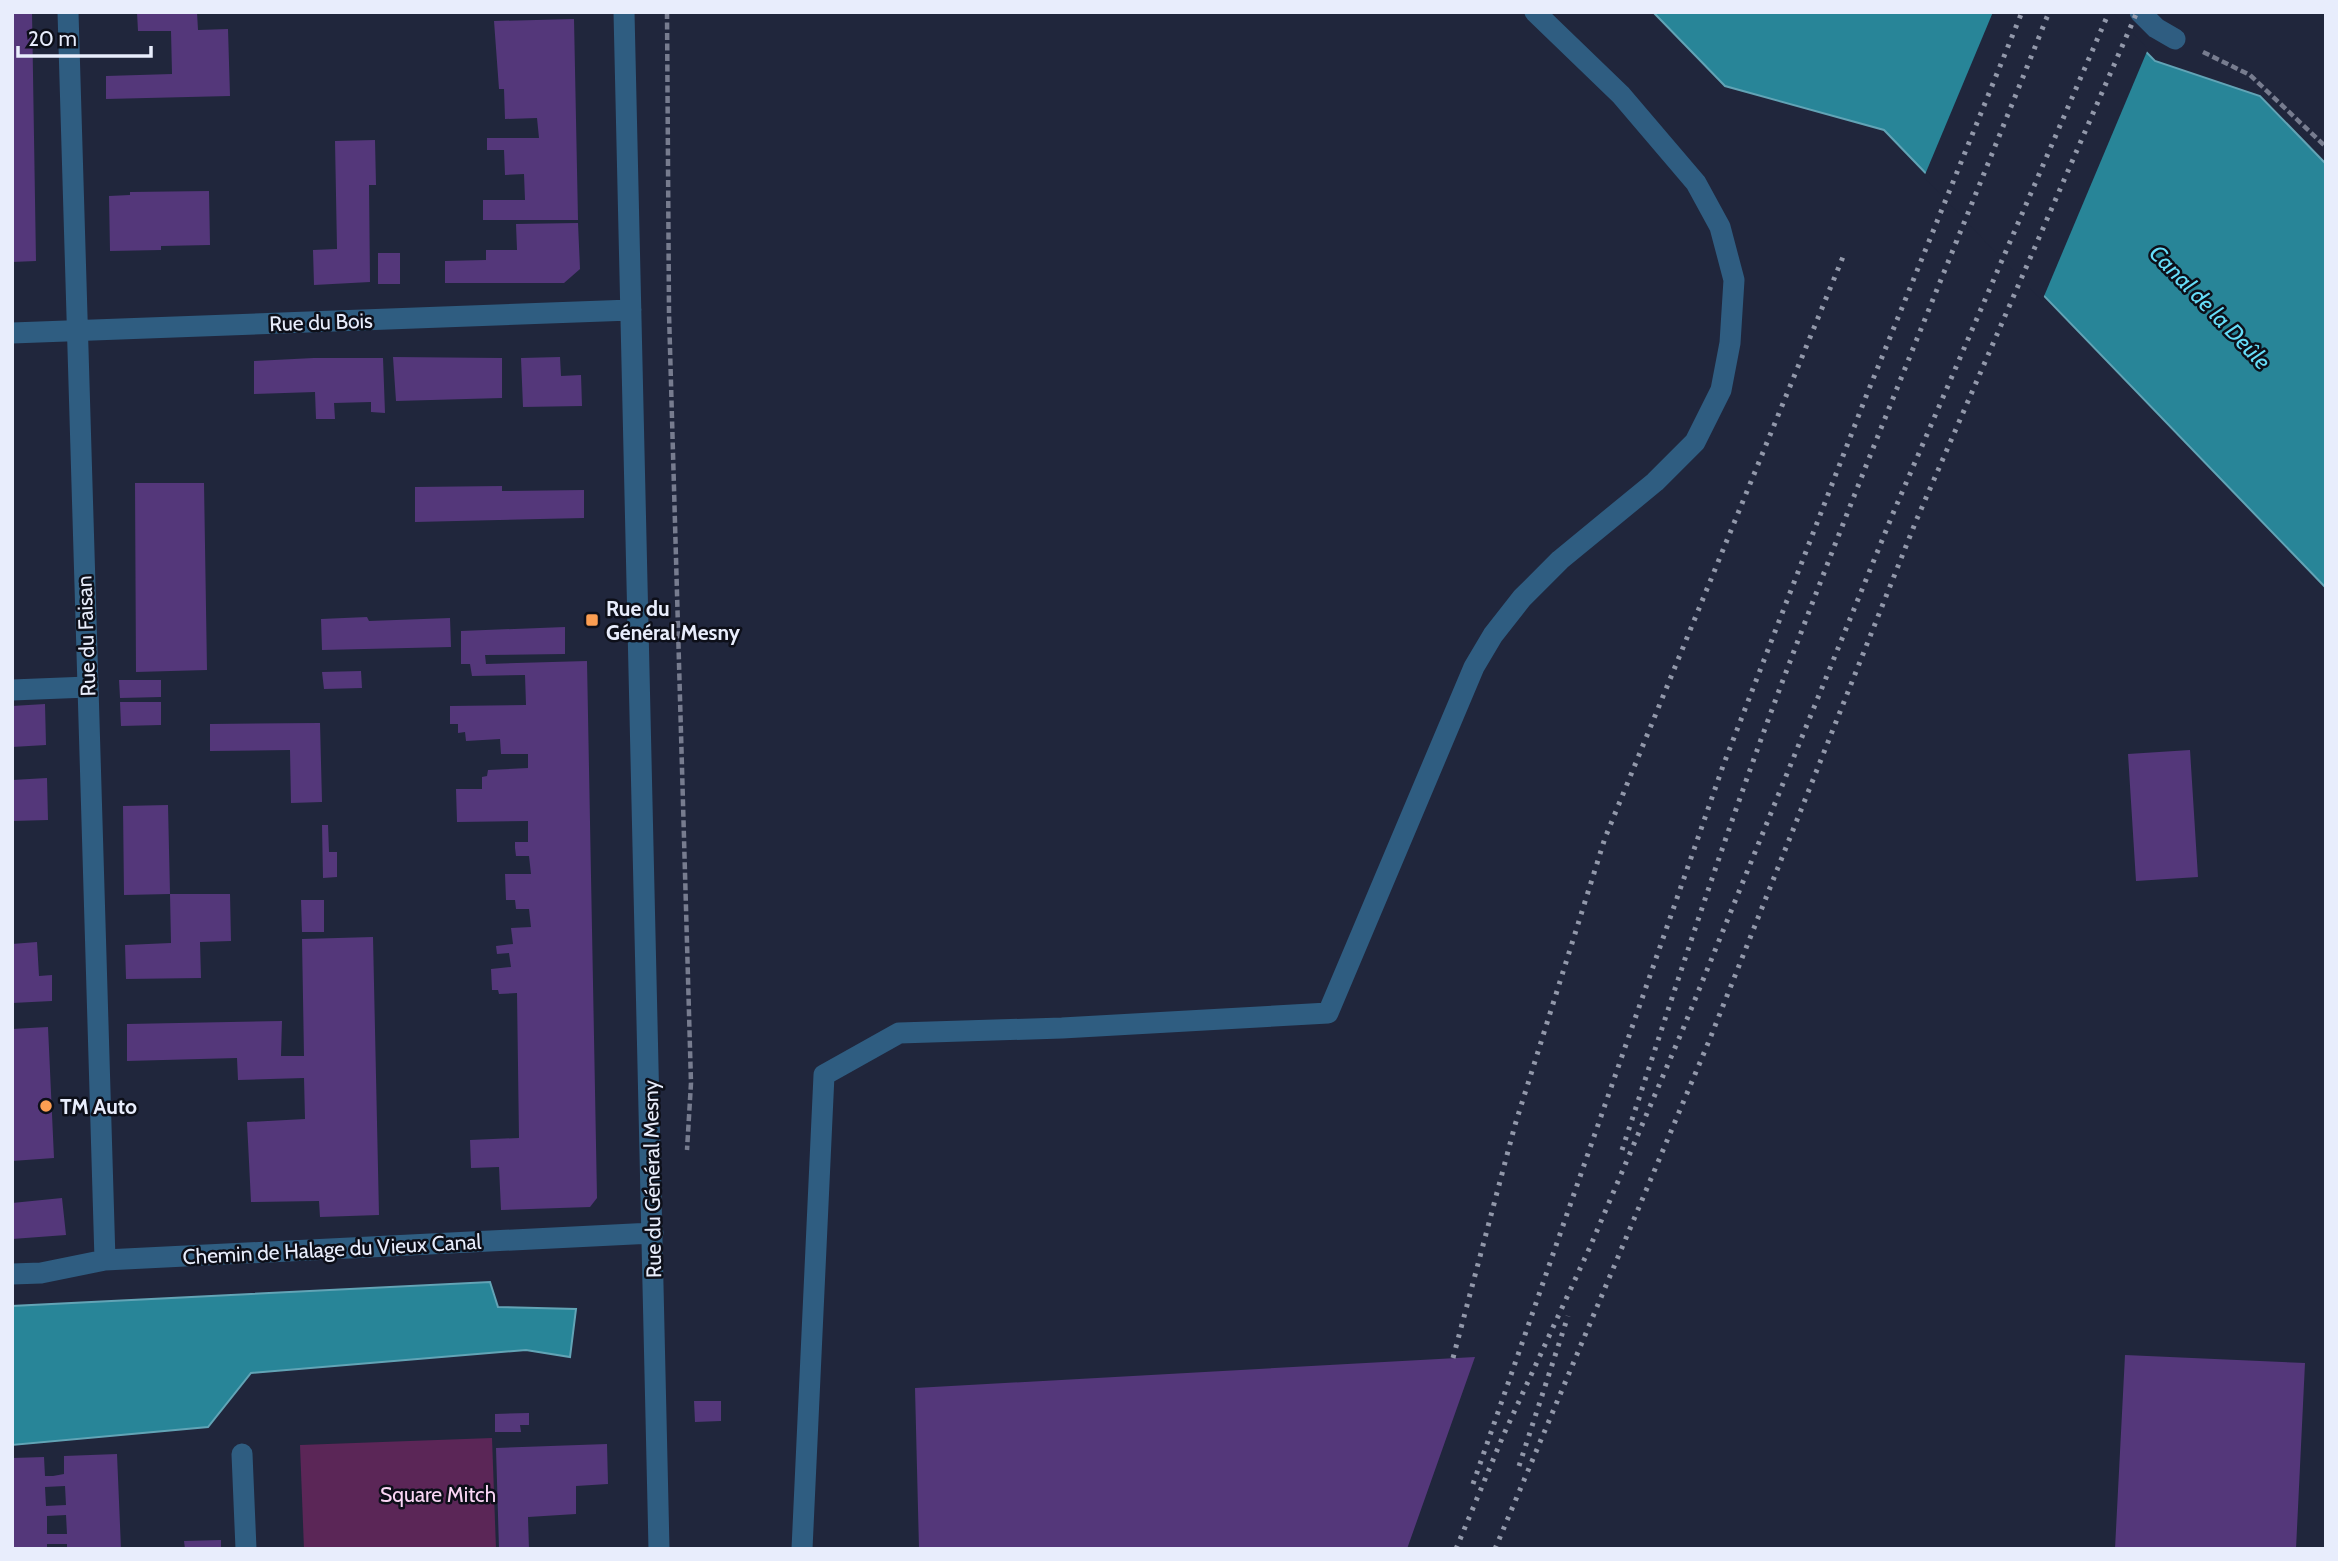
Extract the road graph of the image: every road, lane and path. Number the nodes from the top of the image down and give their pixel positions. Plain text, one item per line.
1 (68, 12) edge
2 (624, 12) edge
3 (667, 12) edge
4 (1535, 12) edge
5 (2140, 12) edge
6 (2175, 39) joint
7 (2326, 147) edge
8 (631, 310) junction
9 (77, 332) junction
10 (12, 333) edge
11 (88, 687) junction
12 (12, 690) edge
13 (686, 1161) dead end
14 (653, 1234) junction
15 (105, 1260) junction
16 (12, 1274) edge
17 (242, 1454) dead end
18 (246, 1549) edge
19 (659, 1549) edge
20 (802, 1549) edge

1 - 9 street, Rue du Faisan
2 - 8 street, Rue du Général Mesny
3 - 13 path
4 - 20 street
5 - 6 street
6 - 7 path
8 - 9 street, Rue du Bois
8 - 14 street, Rue du Général Mesny
9 - 10 street, Rue du Bois
9 - 11 street, Rue du Faisan
11 - 12 street
11 - 15 street, Rue du Faisan
14 - 15 street, Chemin de Halage du Vieux Canal
14 - 19 street, Rue du Général Mesny
15 - 16 street, Chemin de Halage du Vieux Canal
17 - 18 street

